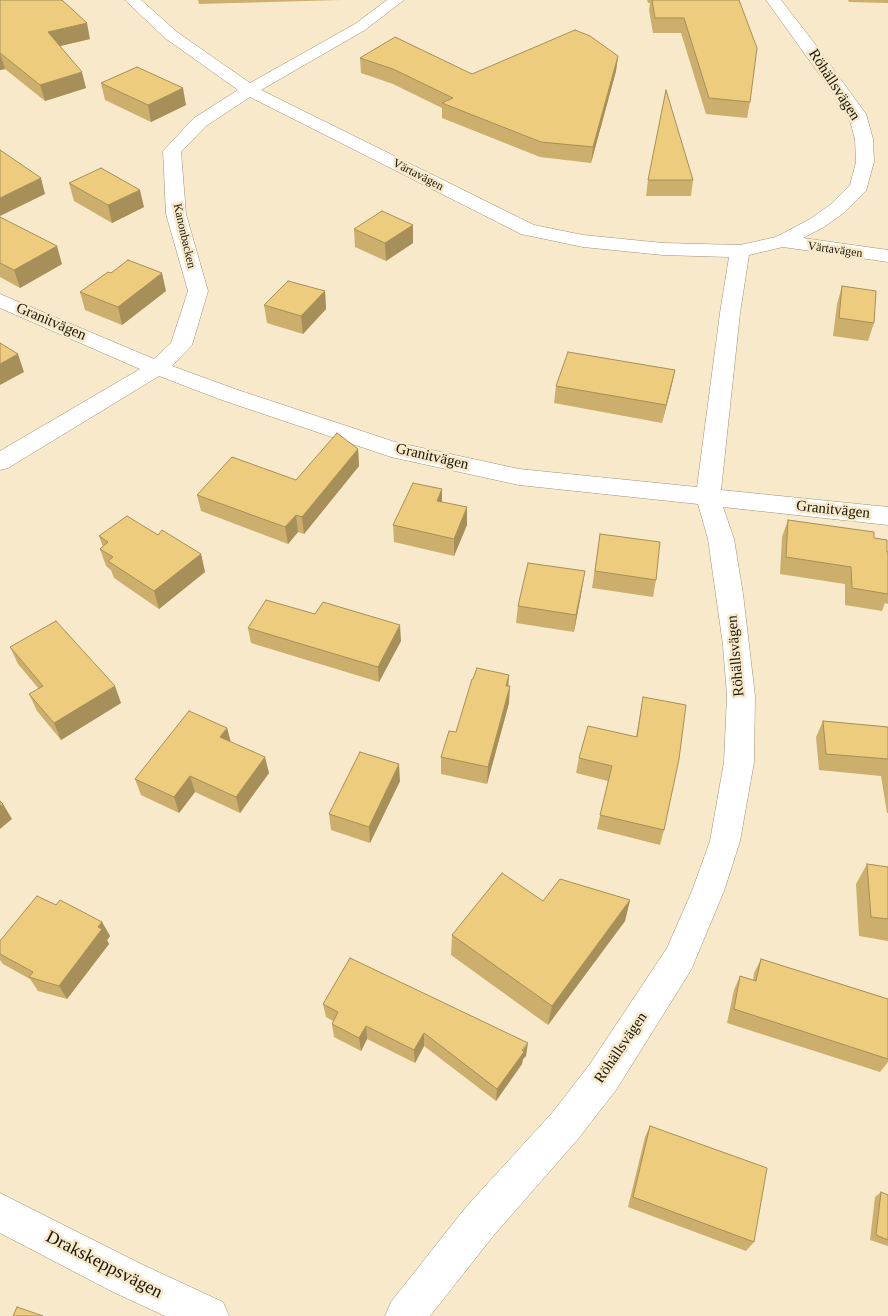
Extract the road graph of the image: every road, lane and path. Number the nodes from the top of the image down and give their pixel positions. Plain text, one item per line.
1 (132, 0) edge
2 (397, 0) edge
3 (773, 0) edge
4 (249, 90) junction
5 (783, 241) junction
6 (740, 251) junction
7 (888, 256) edge
8 (0, 300) edge
9 (157, 368) junction
10 (0, 462) edge
11 (708, 497) junction
12 (888, 516) edge
13 (0, 1212) edge
14 (210, 1316) edge
15 (405, 1316) edge

1 - 4 street, Värtavägen
2 - 4 street, Kanonbacken
3 - 5 street, Röhällsvägen
4 - 6 street, Värtavägen
4 - 9 street, Kanonbacken
5 - 6 street, Röhällsvägen
5 - 7 street, Värtavägen
6 - 11 street, Röhällsvägen
8 - 9 street, Granitvägen
9 - 10 street, Kanonbacken
9 - 11 street, Granitvägen
11 - 12 street, Granitvägen
11 - 15 street, Röhällsvägen
13 - 14 street, Drakskeppsvägen

